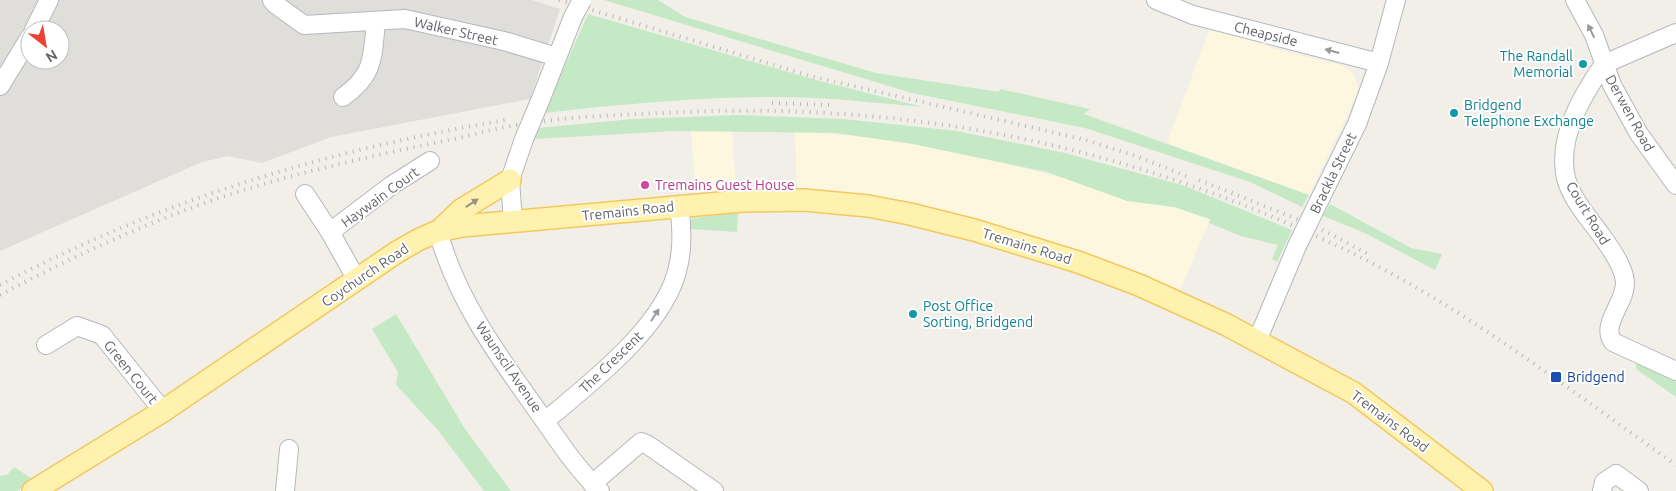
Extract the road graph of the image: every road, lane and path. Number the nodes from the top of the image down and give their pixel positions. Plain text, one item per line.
1 (49, 0) edge
2 (272, 0) edge
3 (582, 0) edge
4 (1156, 0) edge
5 (1396, 0) edge
6 (1575, 0) edge
7 (39, 20) edge
8 (376, 22) junction
9 (1676, 33) edge
10 (20, 53) edge
11 (557, 57) junction
12 (1379, 63) junction
13 (1604, 64) junction
14 (0, 86) edge
15 (343, 97) dead end
16 (430, 161) dead end
17 (510, 180) junction
18 (1676, 185) edge
19 (305, 194) dead end
20 (679, 206) junction
21 (513, 222) junction
22 (438, 231) junction
23 (330, 232) junction
24 (357, 280) junction
25 (1257, 341) junction
26 (46, 345) dead end
27 (1676, 371) edge
28 (162, 411) junction
29 (545, 421) junction
30 (289, 449) dead end
31 (1606, 484) edge
32 (596, 487) edge
33 (33, 491) edge
34 (285, 491) edge
35 (714, 491) edge
36 (1482, 491) edge
37 (1639, 491) edge

1 - 7 street
2 - 8 street, Walker Street
3 - 11 street, bridge
12 -> 4 street, Cheapside
5 - 12 street, Brackla Street
13 -> 6 street, Derwen Road
8 - 11 street, Walker Street
8 - 15 street
9 - 13 street
10 - 14 street
11 - 17 street, bridge
12 - 25 street, Brackla Street, bridge
13 - 18 street, Derwen Road
13 - 27 street, Court Road
16 - 23 street, Haywain Court
17 - 21 street
22 -> 17 main road
19 - 23 street, Haywain Court
20 - 21 main road, Tremains Road
20 - 25 main road, Tremains Road
29 -> 20 street, The Crescent
21 - 22 main road, Coychurch Road
22 - 24 main road, Coychurch Road
22 - 29 street, Waunscil Avenue
23 - 24 street, Haywain Court
24 - 28 main road, Coychurch Road
25 - 36 main road, Tremains Road
26 - 28 street, Green Court
28 - 33 main road, Coychurch Road
29 - 32 street, Waunscil Avenue
30 - 34 street
31 - 37 street
32 - 35 street

